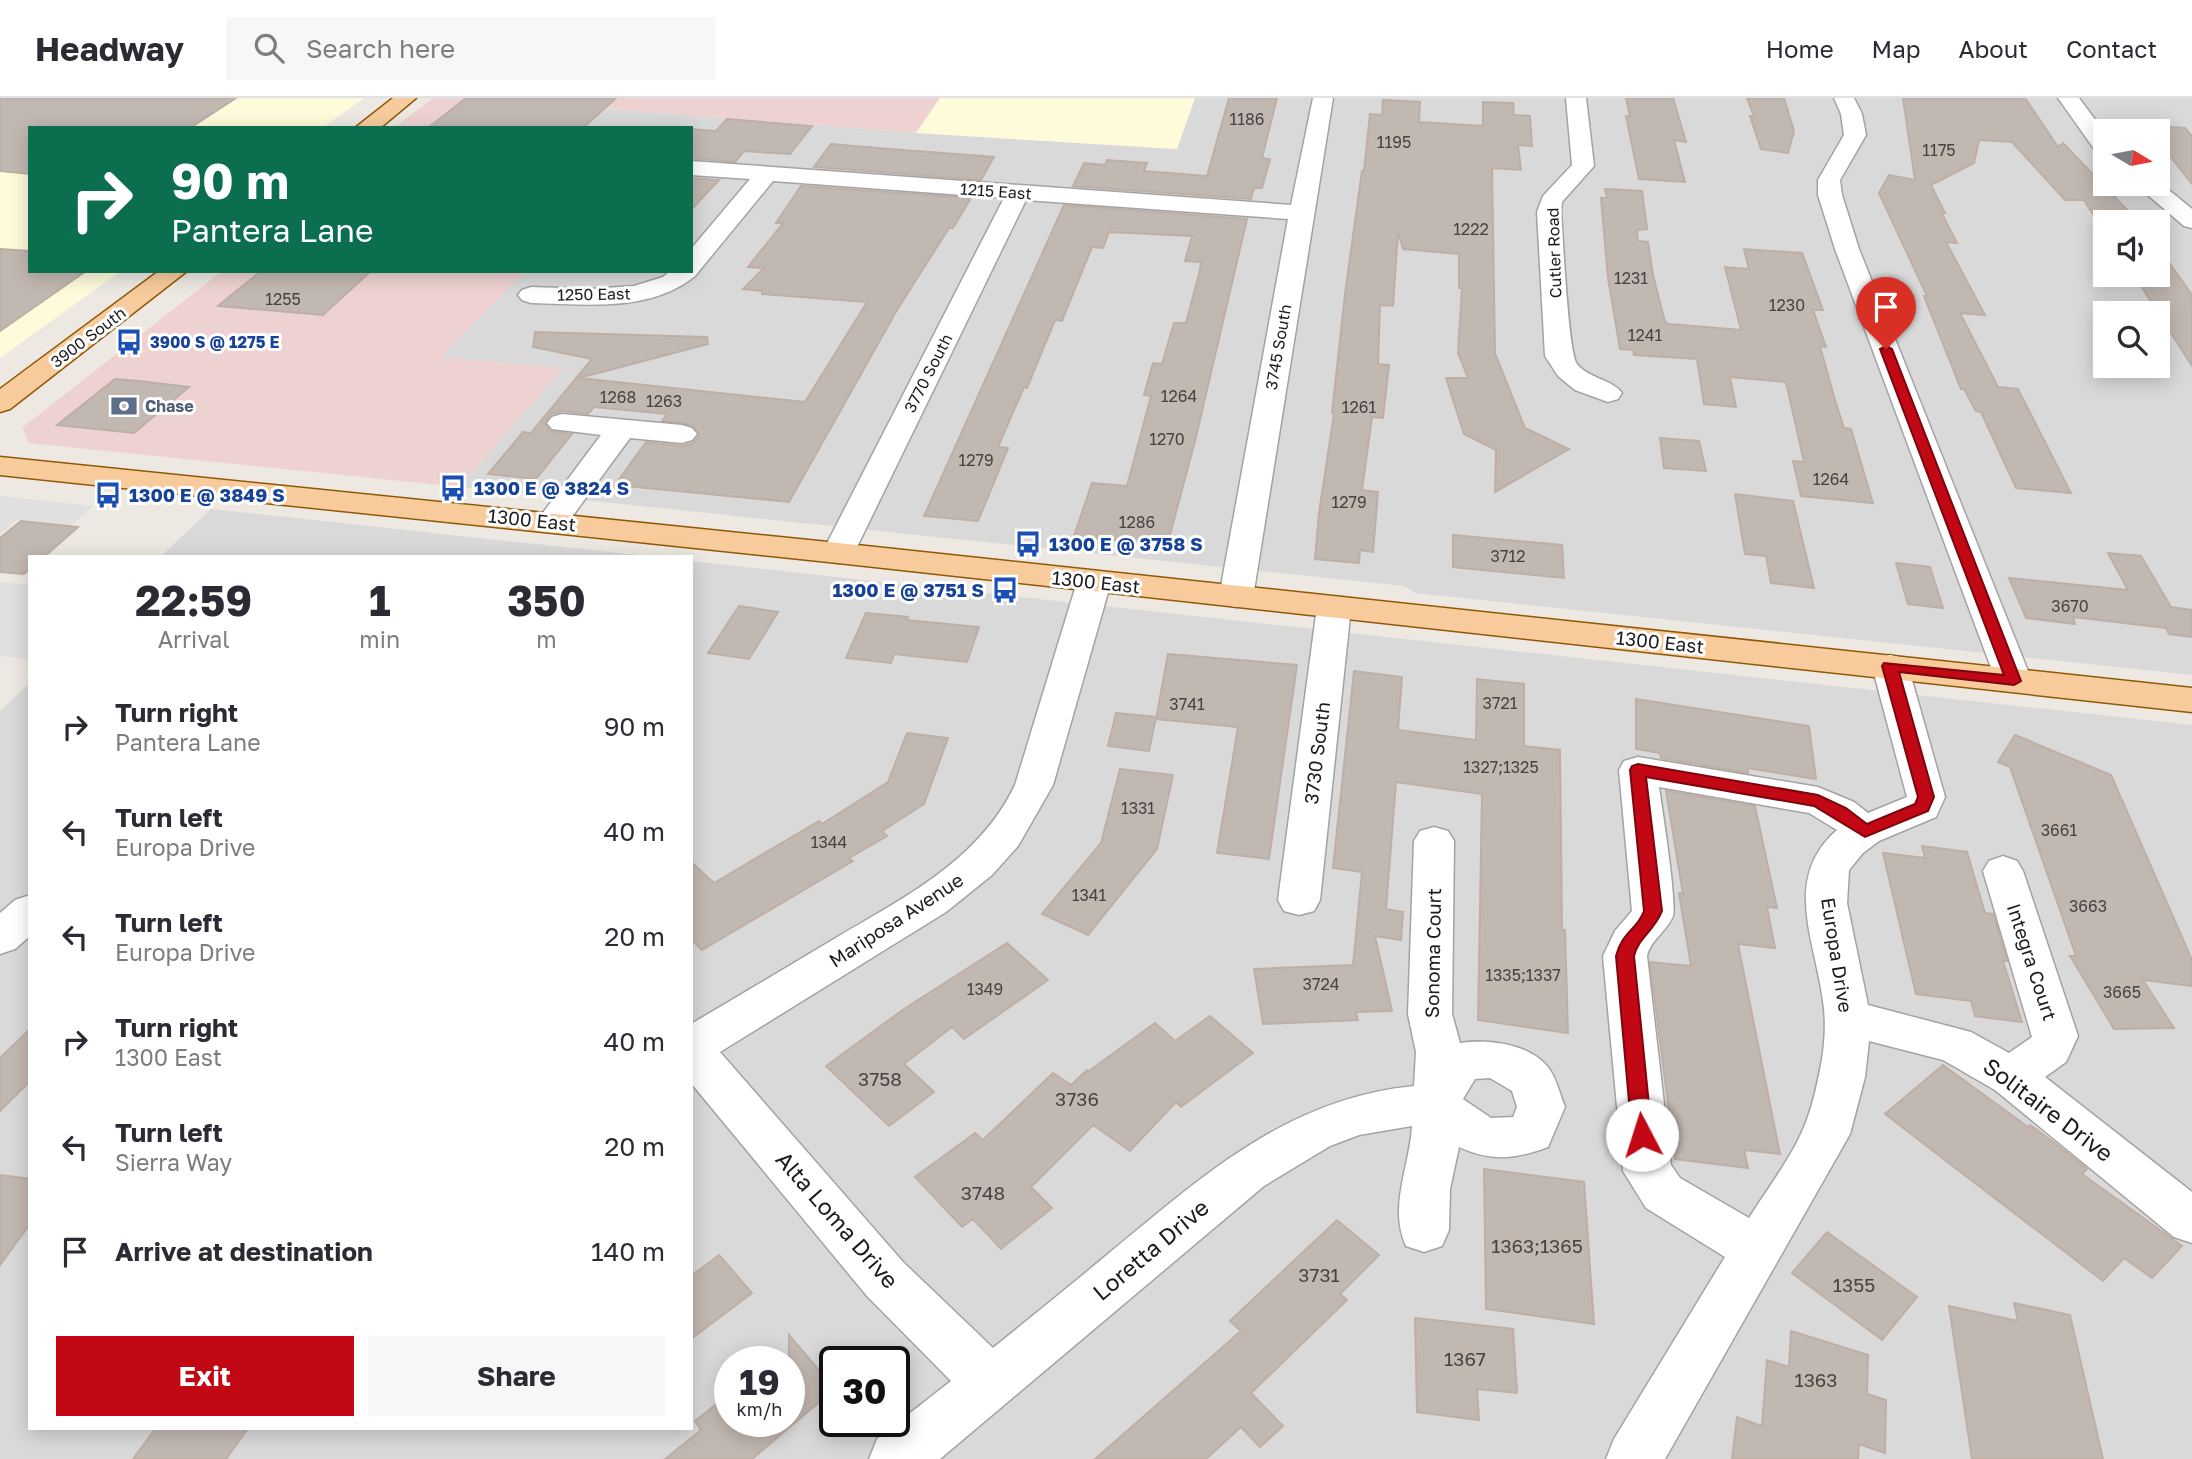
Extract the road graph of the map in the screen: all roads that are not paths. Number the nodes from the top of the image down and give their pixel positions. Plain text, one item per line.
1 (406, 98) edge
2 (1323, 98) edge
3 (1576, 98) edge
4 (1844, 98) edge
5 (2068, 98) edge
6 (369, 126) edge
7 (2093, 132) edge
8 (693, 168) edge
9 (767, 174) junction
10 (1018, 193) junction
11 (2161, 196) edge
12 (1301, 213) junction
13 (2192, 222) edge
14 (693, 263) edge
15 (172, 273) edge
16 (683, 273) edge
17 (531, 295) dead end
18 (1608, 393) dead end
19 (0, 403) edge
20 (562, 423) dead end
21 (622, 428) junction
22 (682, 434) dead end
23 (0, 466) edge
24 (552, 522) junction
25 (838, 553) junction
26 (1094, 582) junction
27 (1236, 597) junction
28 (1335, 607) junction
29 (1890, 666) junction
30 (2014, 681) junction
31 (2192, 700) edge
32 (1865, 831) junction
33 (1434, 841) dead end
34 (2003, 870) dead end
35 (1299, 900) dead end
36 (28, 913) edge
37 (0, 938) edge
38 (1847, 1018) junction
39 (693, 1048) edge
40 (693, 1051) edge
41 (2011, 1077) junction
42 (1436, 1104) junction
43 (2192, 1221) edge
44 (1424, 1230) dead end
45 (1757, 1249) junction
46 (990, 1382) junction
47 (897, 1459) edge
48 (1634, 1459) edge

1 - 6 main road
2 - 12 street, 3745 South
3 - 18 street, Cutler Road
4 - 30 street
5 - 7 street
8 - 9 street, 1215 East
9 - 10 street, 1215 East
9 - 14 street
10 - 12 street, 1215 East
10 - 25 street, 3770 South
11 - 13 street
12 - 27 street, 3745 South
15 - 19 main road, 3900 South
16 - 17 street, 1250 East
20 - 21 street
21 - 22 street
21 - 24 street
23 - 24 main road, 1300 East
24 - 25 main road, 1300 East
25 - 26 main road, 1300 East
26 - 27 main road, 1300 East
26 - 39 street, Mariposa Avenue
27 - 28 main road, 1300 East
28 - 29 main road, 1300 East
28 - 35 street, 3730 South
29 - 30 main road, 1300 East
29 - 32 street, Europa Drive
30 - 31 main road, 1300 East
32 - 38 street, Europa Drive
32 - 45 street
33 - 42 street, Sonoma Court
34 - 41 street, Integra Court
36 - 37 street
38 - 41 street, Solitaire Drive
38 - 45 street, Europa Drive
40 - 46 street, Alta Loma Drive
41 - 43 street, Solitaire Drive
42 - 44 street, Sonoma Court
42 - 46 street, Loretta Drive
45 - 48 street, Europa Drive
46 - 47 street, Loretta Drive

